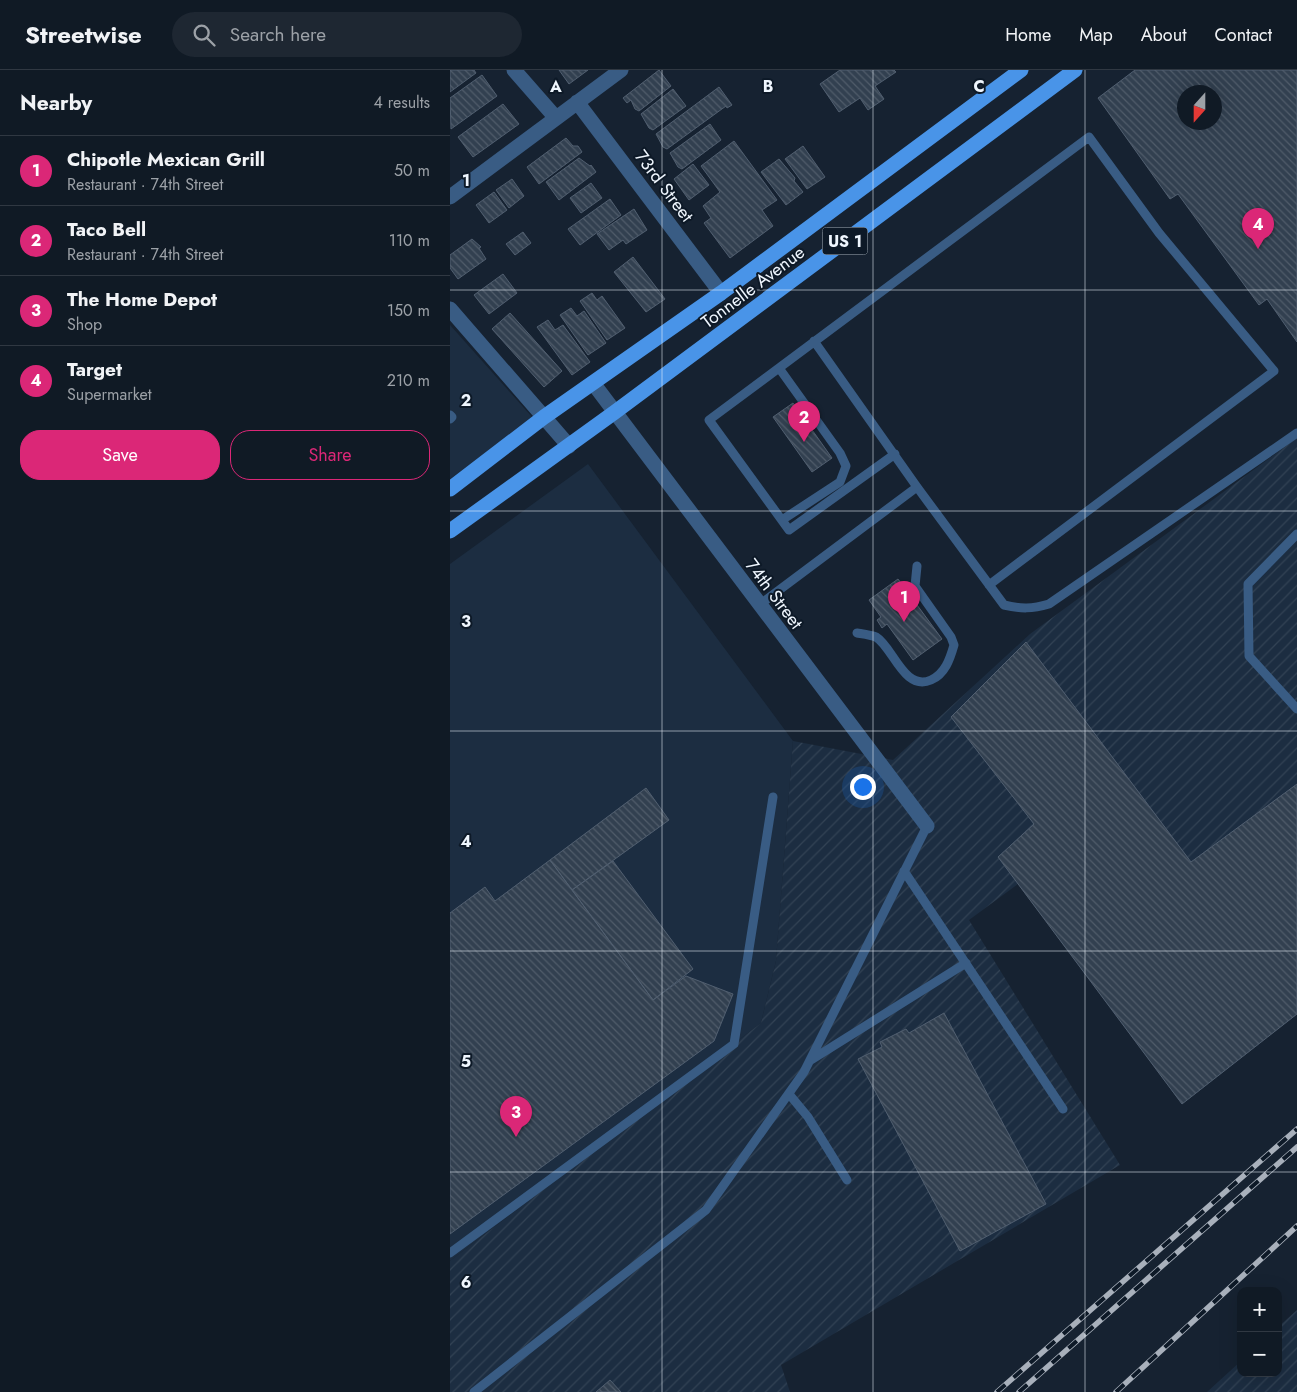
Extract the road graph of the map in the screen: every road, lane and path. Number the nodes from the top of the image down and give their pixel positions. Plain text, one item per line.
1 (514, 70) edge
2 (621, 70) edge
3 (1020, 70) edge
4 (1075, 70) edge
5 (577, 102) junction
6 (556, 118) junction
7 (450, 197) edge
8 (721, 293) junction
9 (450, 309) edge
10 (814, 342) junction
11 (779, 368) junction
12 (593, 383) junction
13 (615, 412) junction
14 (450, 415) edge
15 (544, 417) junction
16 (450, 419) edge
17 (1297, 433) edge
18 (569, 446) junction
19 (895, 454) junction
20 (917, 487) junction
21 (450, 489) edge
22 (782, 520) junction
23 (450, 530) edge
24 (1297, 534) edge
25 (916, 566) dead end
26 (989, 585) junction
27 (759, 604) junction
28 (857, 633) dead end
29 (1297, 709) edge
30 (773, 797) dead end
31 (927, 826) joint
32 (904, 871) junction
33 (966, 963) junction
34 (810, 1061) junction
35 (789, 1094) junction
36 (1063, 1109) dead end
37 (847, 1180) dead end
38 (450, 1253) edge
39 (474, 1392) edge

1 - 6 street
2 - 5 street
3 - 8 main road, Tonnelle Avenue / US 1
4 - 13 main road, Tonnelle Avenue / US 1
5 - 6 street
5 - 8 street, 73rd Street
6 - 7 street
8 - 12 main road, Tonnelle Avenue / US 1
9 - 15 street
10 - 11 lane
10 - 19 lane
10 - 26 lane
11 - 22 lane
11 - 22 lane
12 - 13 street, 74th Street
12 - 15 main road, Tonnelle Avenue / US 1
13 - 18 main road, Tonnelle Avenue / US 1
13 - 27 street, 74th Street
14 - 16 lane
15 - 18 street
15 - 21 main road, Tonnelle Avenue / US 1
17 - 26 lane
18 - 23 main road, Tonnelle Avenue / US 1
19 - 20 lane
19 - 22 lane
20 - 26 lane
20 - 27 lane
24 - 29 lane
25 - 28 lane
27 - 31 street, 74th Street
30 - 38 lane
31 - 32 lane
32 - 33 lane
32 - 34 lane
33 - 34 lane
33 - 36 lane
34 - 35 lane
35 - 37 lane
35 - 39 lane

